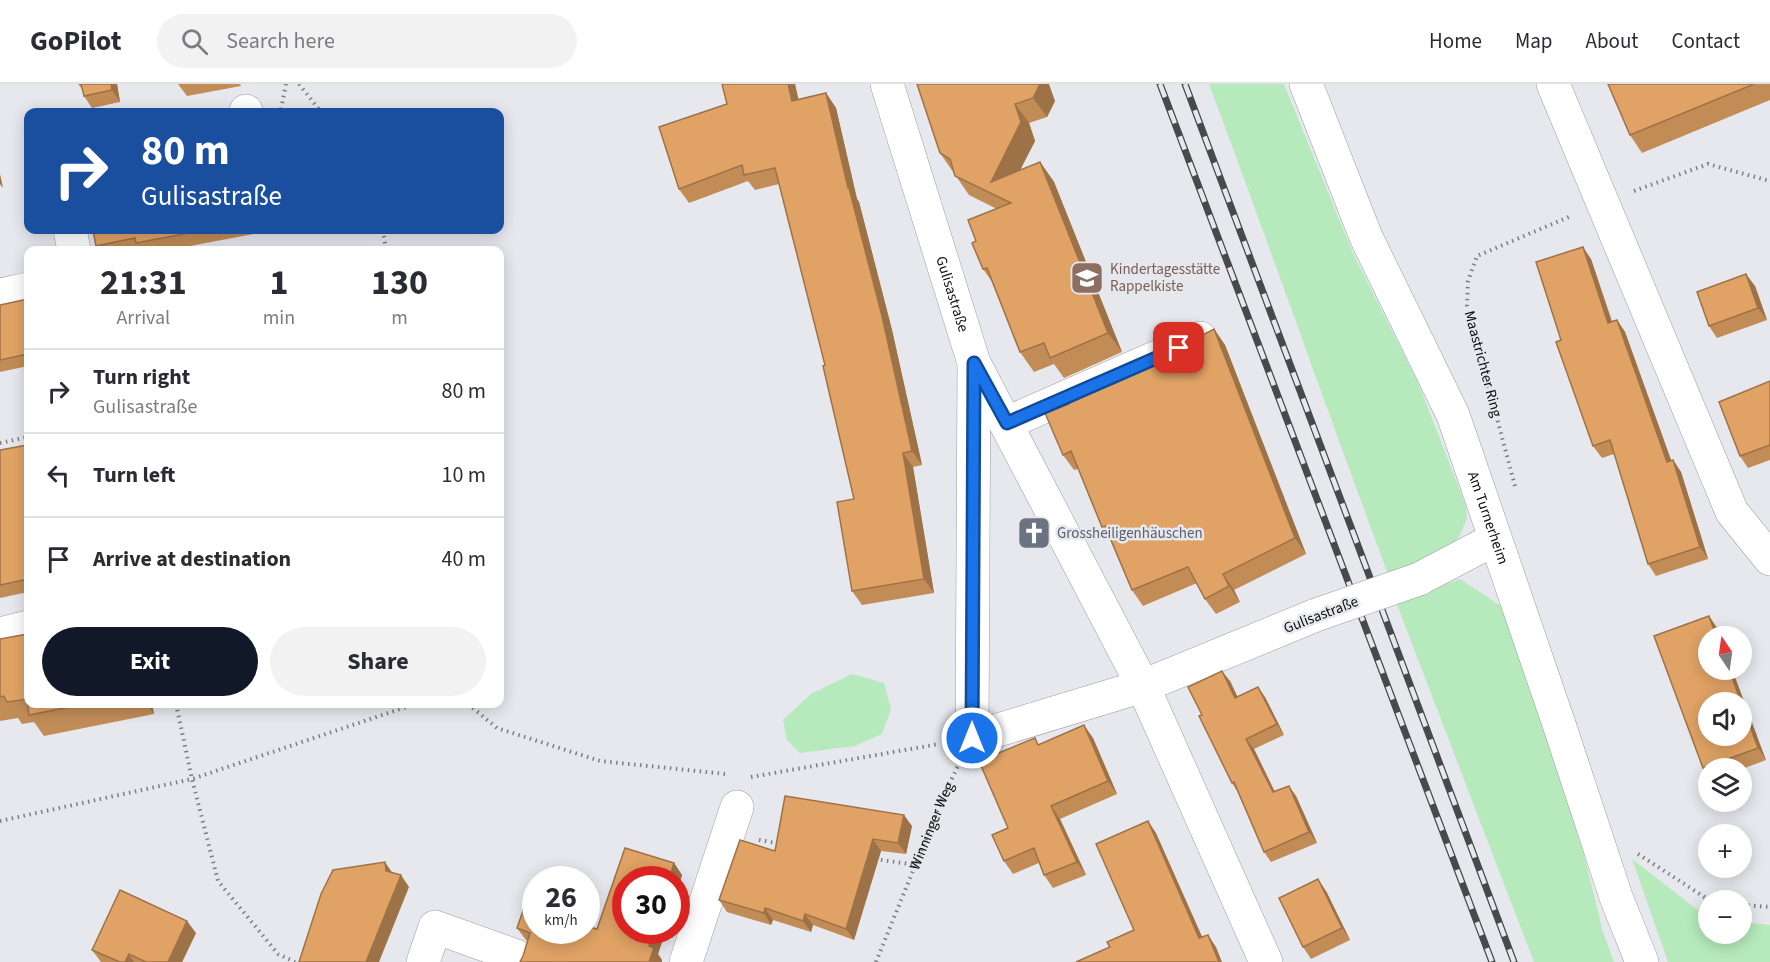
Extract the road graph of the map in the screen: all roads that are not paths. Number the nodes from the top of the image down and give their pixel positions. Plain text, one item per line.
1 (887, 84) edge
2 (1306, 84) edge
3 (1553, 84) edge
4 (1200, 338) edge
5 (974, 363) junction
6 (1007, 423) junction
7 (1495, 539) junction
8 (1770, 560) edge
9 (24, 628) edge
10 (0, 634) edge
11 (1143, 686) junction
12 (735, 806) road end
13 (423, 962) edge
14 (514, 962) edge
15 (686, 962) edge
16 (1266, 962) edge
17 (1641, 962) edge

1 - 5 street, Gulisastraße
2 - 7 street, Am Turnerheim
3 - 8 street
4 - 6 street
5 - 6 street, Gulisastraße
5 - 11 street, Gulisastraße
6 - 11 street, Gulisastraße
7 - 11 street, Gulisastraße, bridge
7 - 17 street, Am Turnerheim
9 - 10 street
11 - 16 street, Gulisastraße
12 - 15 street
13 - 14 street

